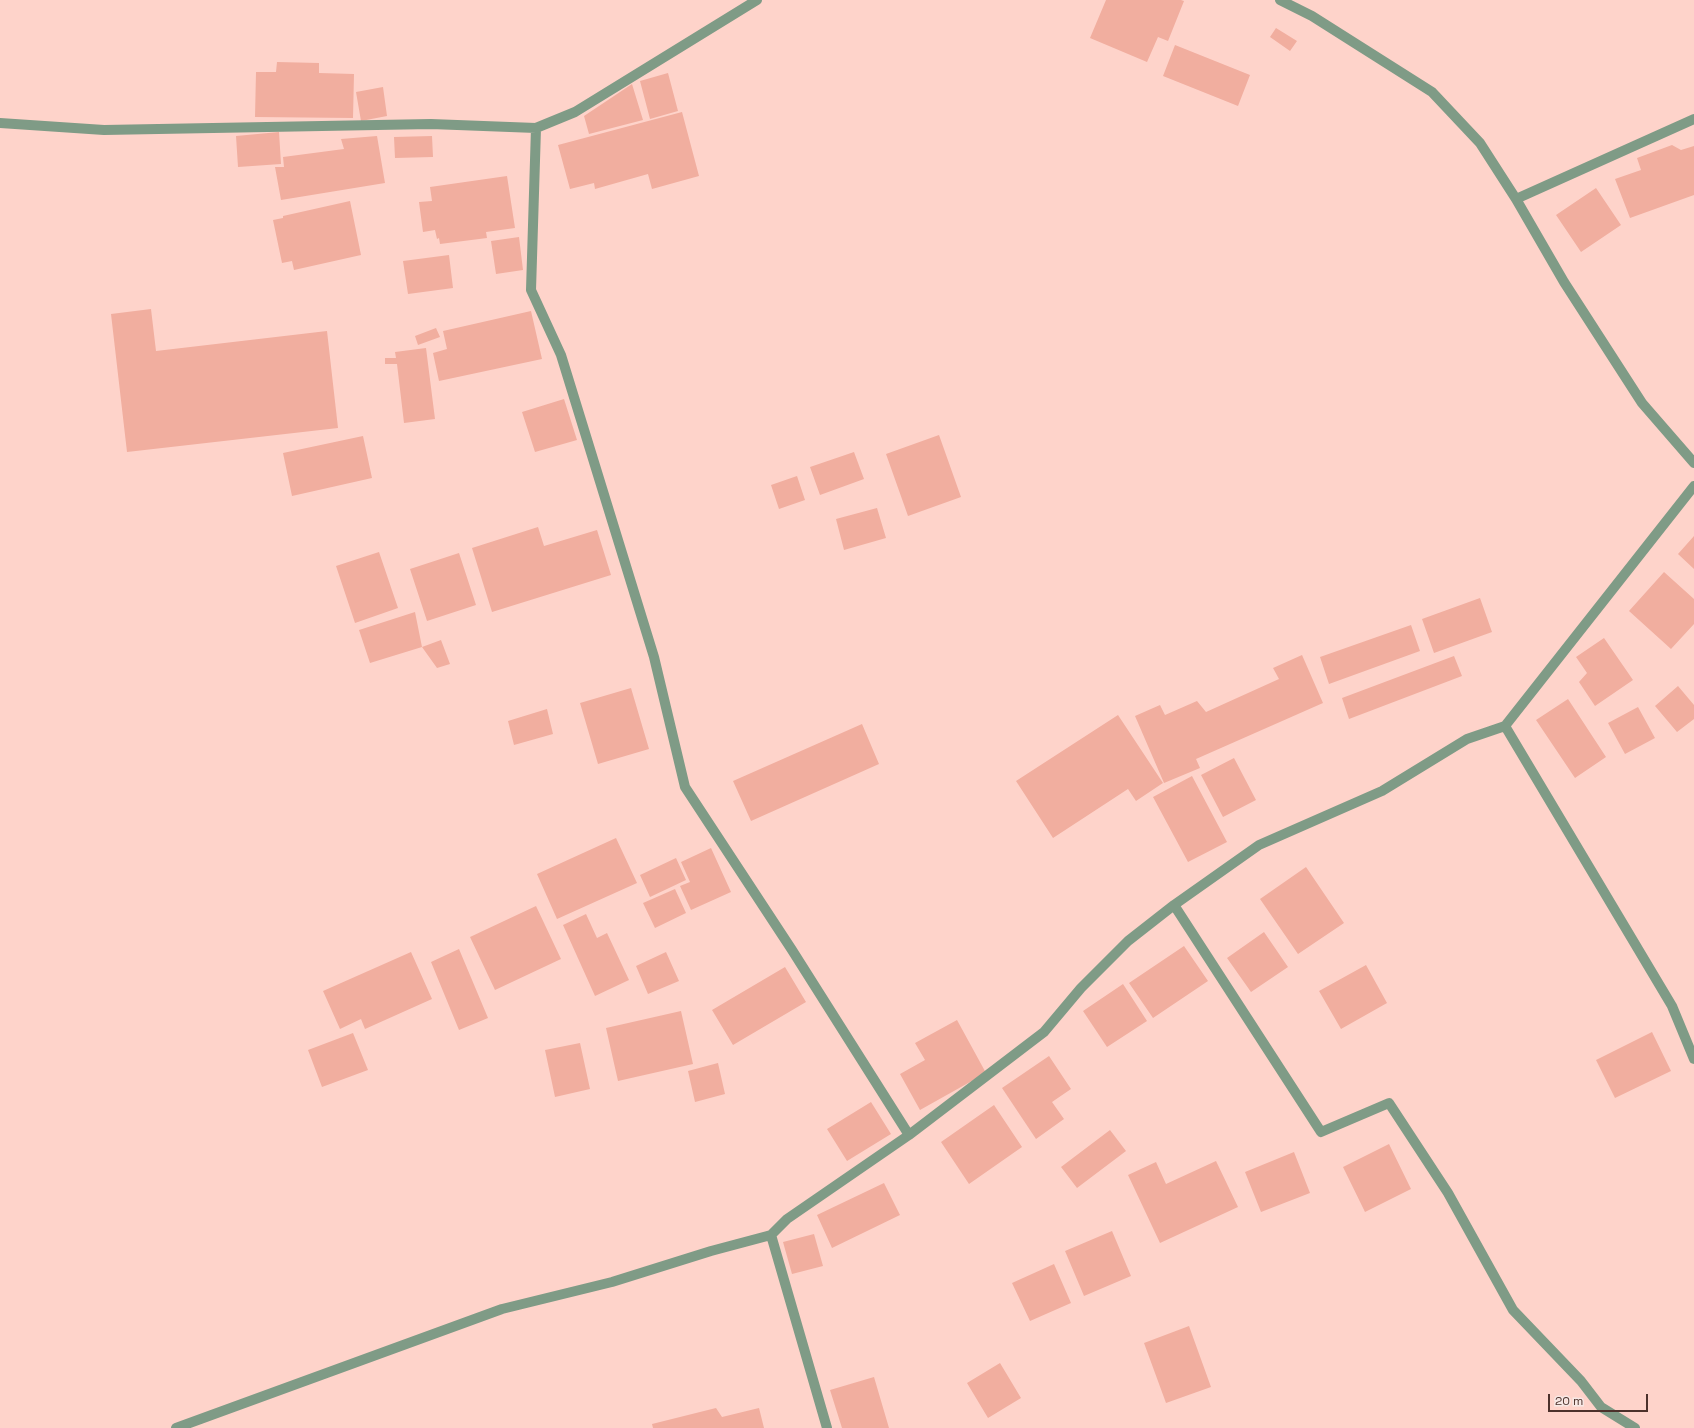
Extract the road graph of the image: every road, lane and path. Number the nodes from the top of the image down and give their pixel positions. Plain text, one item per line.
1 (757, 0) edge
2 (1280, 0) edge
3 (1694, 119) edge
4 (0, 123) edge
5 (536, 128) junction
6 (1516, 199) junction
7 (1694, 463) edge
8 (1694, 486) edge
9 (1506, 726) junction
10 (1174, 905) junction
11 (1694, 1059) edge
12 (910, 1135) junction
13 (771, 1236) junction
14 (176, 1428) edge
15 (827, 1428) edge
16 (1635, 1428) edge

1 - 5 street
2 - 6 street
3 - 6 street
4 - 5 street
5 - 12 street
6 - 7 street
8 - 9 street
9 - 10 street
9 - 11 street
10 - 12 street
10 - 16 street
12 - 13 street
13 - 14 street
13 - 15 street

